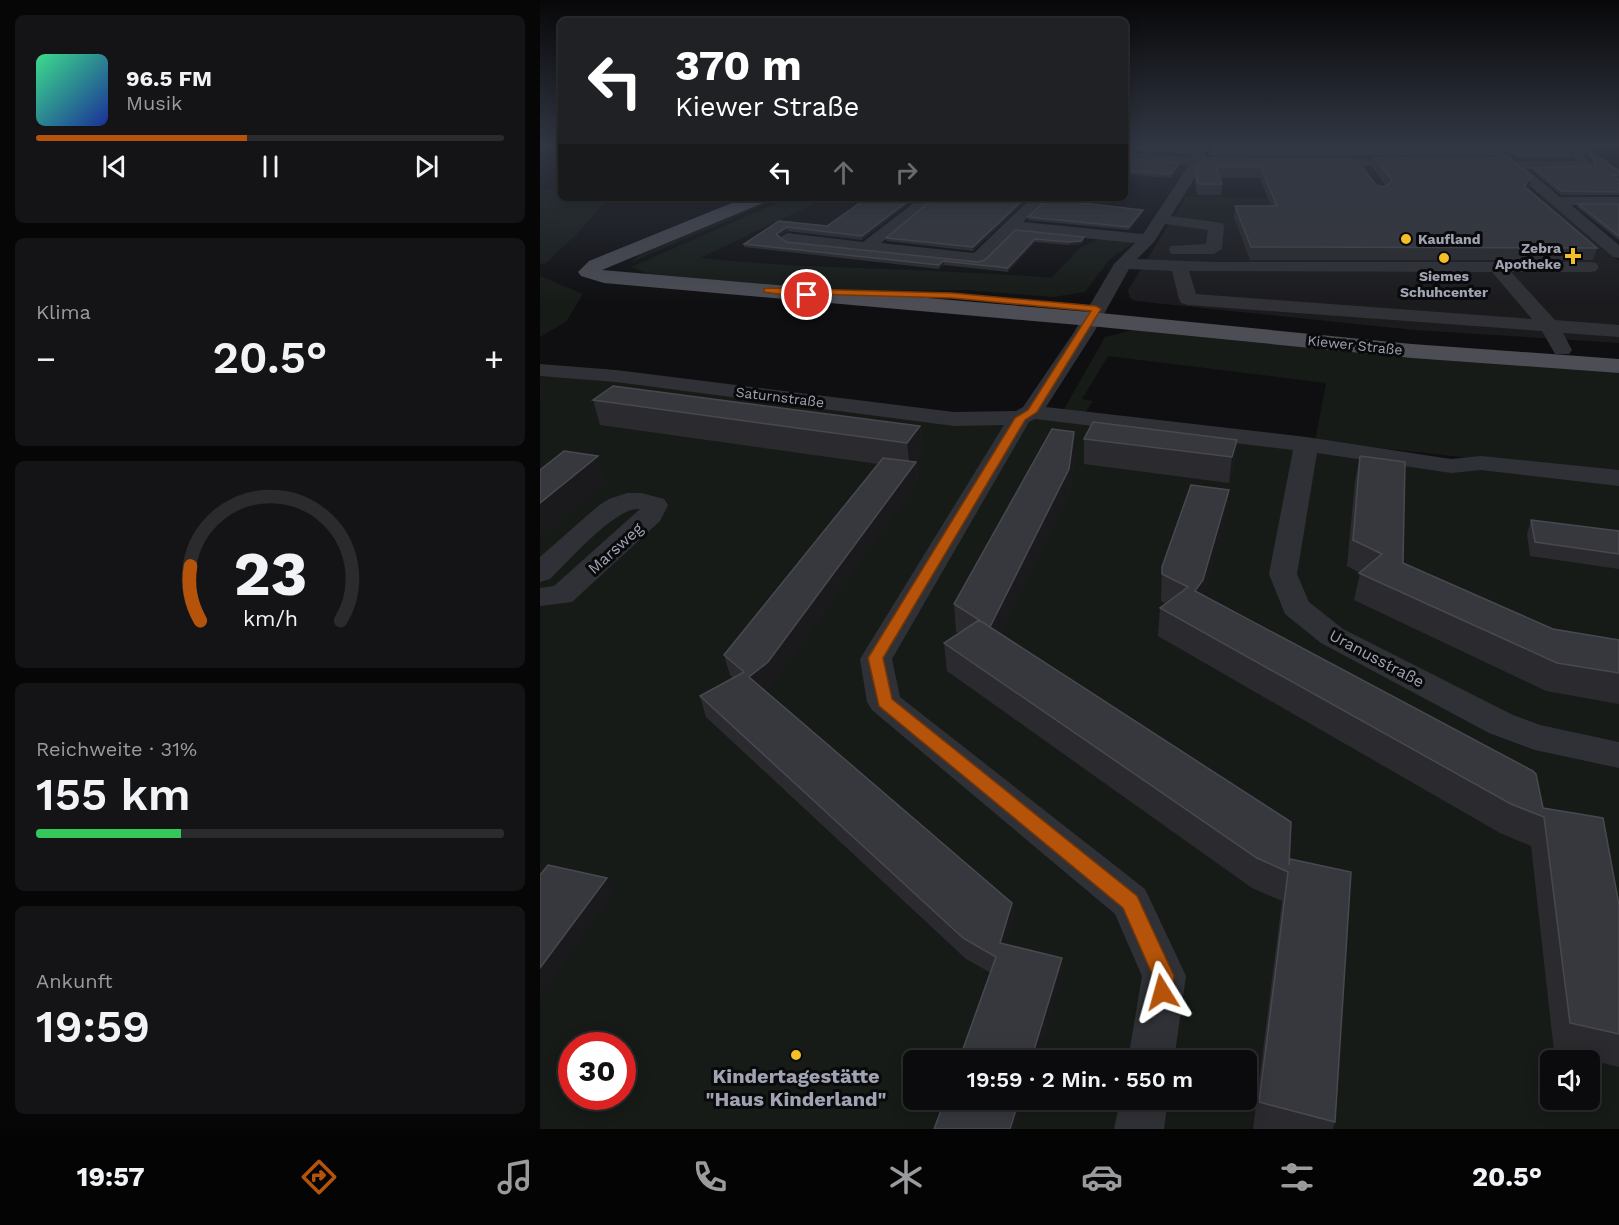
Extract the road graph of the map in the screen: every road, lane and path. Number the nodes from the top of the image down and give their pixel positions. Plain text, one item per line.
1 (1174, 199) edge
2 (1554, 199) edge
3 (1602, 199) edge
4 (752, 201) edge
5 (925, 201) edge
6 (1036, 201) edge
7 (1557, 201) junction
8 (884, 213) edge
9 (908, 215) junction
10 (1161, 219) junction
11 (1011, 226) junction
12 (672, 235) junction
13 (787, 238) dead end
14 (872, 242) junction
15 (1143, 245) junction
16 (1615, 246) edge
17 (1124, 264) junction
18 (1179, 266) junction
19 (1497, 267) junction
20 (1590, 267) edge
21 (673, 282) junction
22 (1094, 314) junction
23 (1550, 327) junction
24 (1619, 331) edge
25 (1562, 350) junction
26 (1619, 354) edge
27 (1619, 366) edge
28 (545, 374) edge
29 (1026, 415) junction
30 (1306, 444) junction
31 (1619, 478) edge
32 (540, 573) edge
33 (540, 597) edge
34 (1619, 755) edge
35 (1153, 1050) edge
36 (1142, 1110) edge
37 (1139, 1129) edge

1 - 10 street
2 - 7 street
3 - 7 street
4 - 12 main road
5 - 9 street
6 - 11 street
7 - 16 street
8 - 9 street
9 - 14 street
10 - 15 street
10 - 15 street
11 - 14 street
11 - 15 street
12 - 21 main road
12 - 21 main road
13 - 14 street
15 - 17 street
17 - 18 street
17 - 22 street
18 - 19 street
18 - 23 street
19 - 20 street
19 - 23 street
21 - 22 main road, Kiewer Straße
22 - 25 main road, Kiewer Straße
22 - 27 main road, Kiewer Straße
22 - 29 street
23 - 24 street
23 - 25 street
25 - 26 main road, Kiewer Straße
28 - 29 street, Saturnstraße
29 - 30 street
29 - 35 street
30 - 31 street
30 - 34 street, Uranusstraße
32 - 33 street, Marsweg
36 - 37 street

